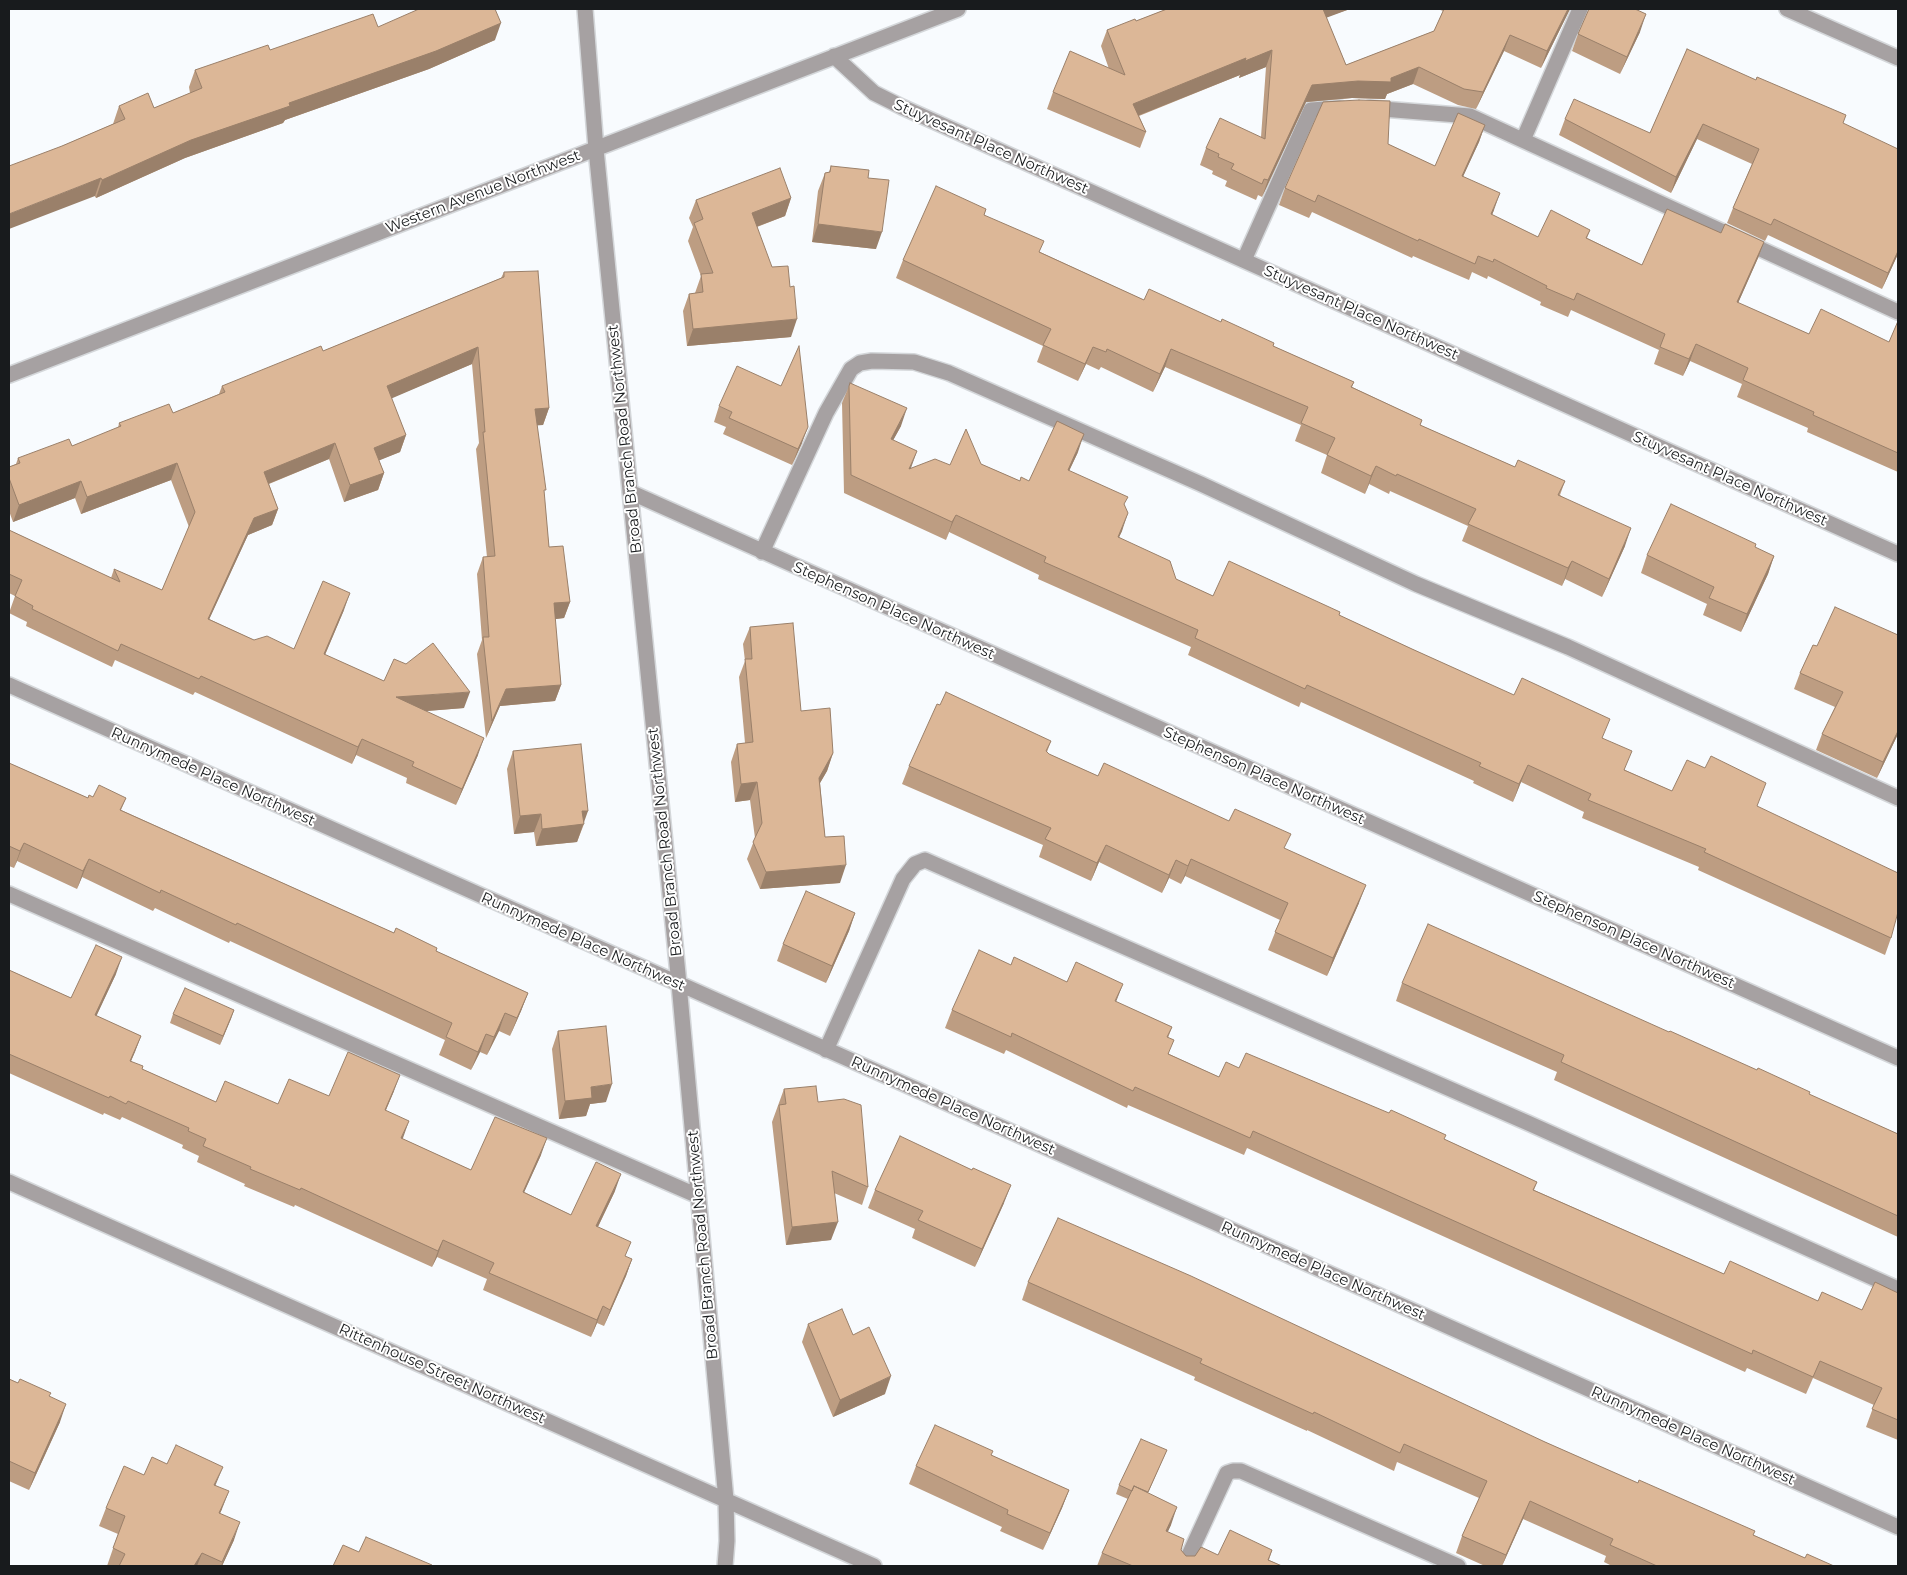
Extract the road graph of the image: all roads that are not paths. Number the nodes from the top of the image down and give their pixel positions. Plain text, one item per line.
1 (584, 9) edge
2 (958, 9) edge
3 (1580, 9) edge
4 (1787, 9) edge
5 (834, 56) junction
6 (1898, 58) edge
7 (1523, 140) junction
8 (596, 149) junction
9 (1244, 260) junction
10 (1898, 312) edge
11 (9, 375) edge
12 (630, 492) junction
13 (762, 552) junction
14 (1898, 554) edge
15 (9, 685) edge
16 (1898, 798) edge
17 (9, 894) edge
18 (679, 984) junction
19 (826, 1050) junction
20 (1898, 1058) edge
21 (9, 1182) edge
22 (698, 1196) junction
23 (1898, 1290) edge
24 (726, 1500) junction
25 (1898, 1527) edge
26 (725, 1566) edge
27 (874, 1566) edge
28 (1184, 1566) edge
29 (1458, 1566) edge

1 - 8 street, Broad Branch Road Northwest
2 - 5 street, Western Avenue Northwest
3 - 7 street
4 - 6 street
5 - 8 street, Western Avenue Northwest
5 - 9 street, Stuyvesant Place Northwest
7 - 9 street
7 - 10 street
8 - 11 street, Western Avenue Northwest
8 - 12 street, Broad Branch Road Northwest
9 - 14 street, Stuyvesant Place Northwest
12 - 13 street, Stephenson Place Northwest
12 - 18 street, Broad Branch Road Northwest
13 - 16 street
13 - 20 street, Stephenson Place Northwest
15 - 18 street, Runnymede Place Northwest
17 - 22 street
18 - 19 street, Runnymede Place Northwest
18 - 22 street, Broad Branch Road Northwest
19 - 23 street
19 - 25 street, Runnymede Place Northwest
21 - 24 street, Rittenhouse Street Northwest
22 - 24 street, Broad Branch Road Northwest
24 - 26 street, Broad Branch Road Northwest
24 - 27 street, Rittenhouse Street Northwest
28 - 29 street

